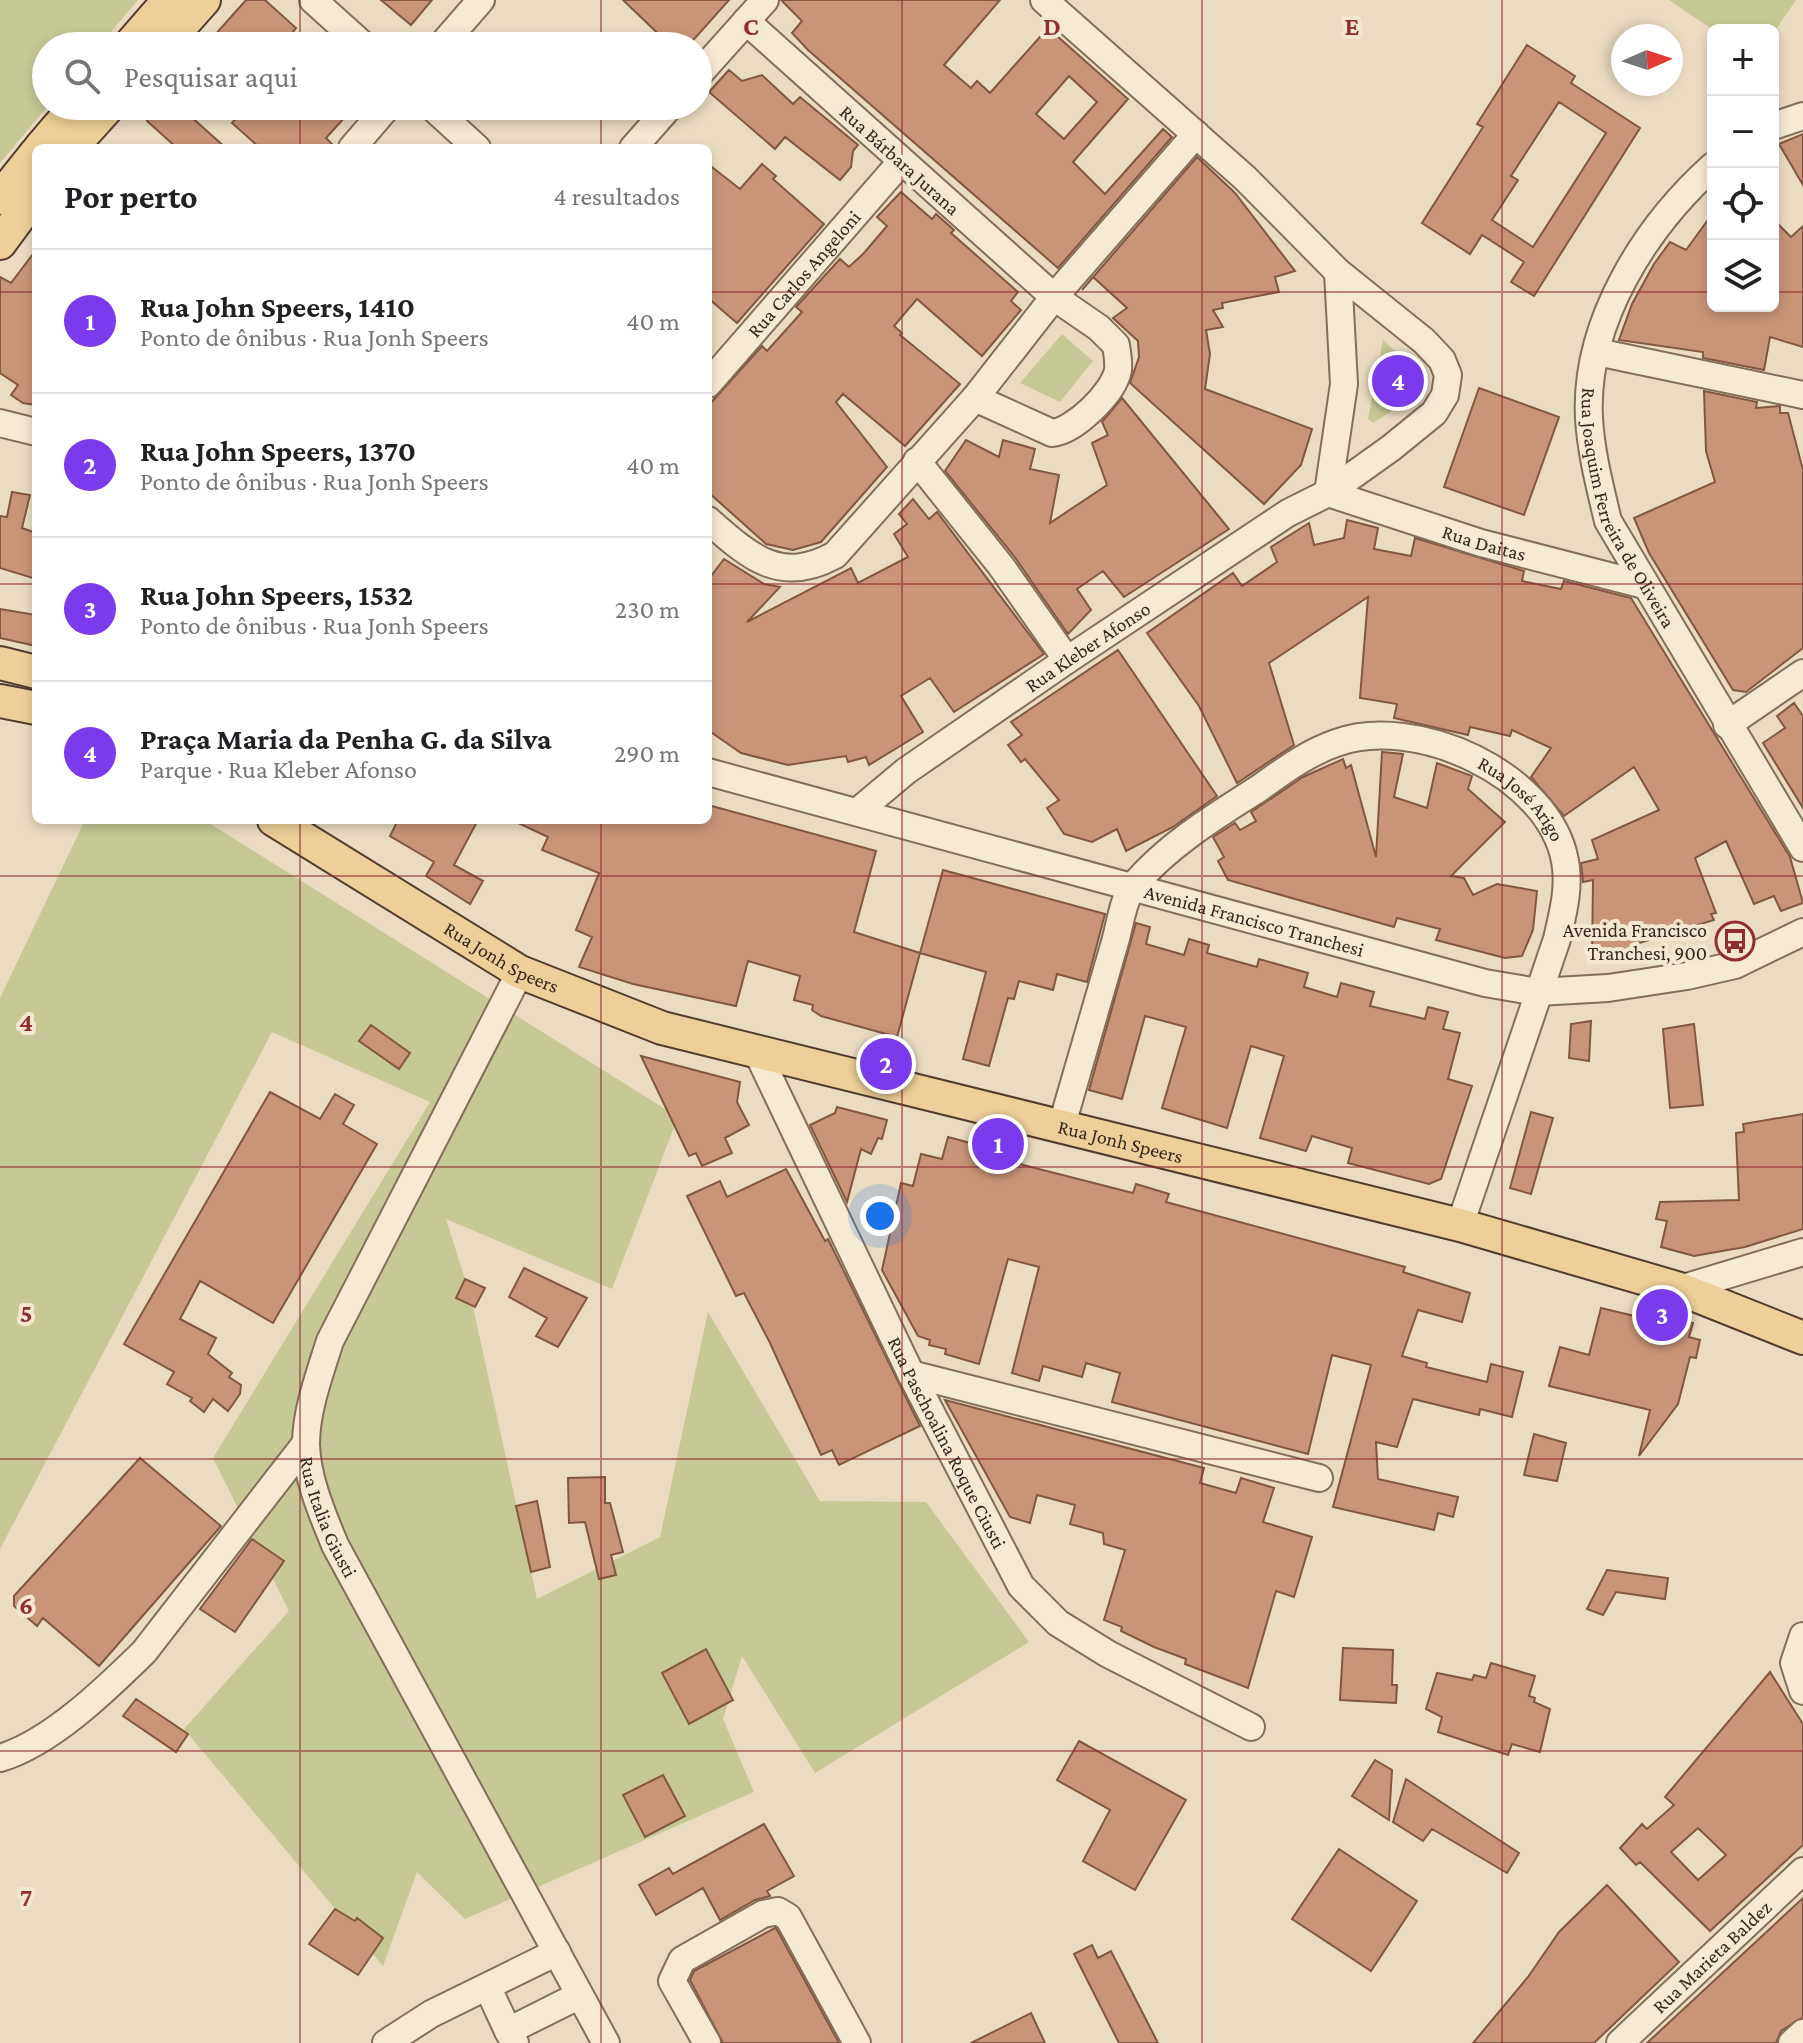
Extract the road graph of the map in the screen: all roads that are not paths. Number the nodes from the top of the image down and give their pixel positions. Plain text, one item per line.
1 (169, 0) edge
2 (204, 0) edge
3 (313, 0) edge
4 (481, 0) edge
5 (765, 0) edge
6 (1044, 0) edge
7 (746, 21) junction
8 (141, 32) edge
9 (175, 32) edge
10 (348, 32) edge
11 (453, 32) edge
12 (712, 59) edge
13 (1803, 116) edge
14 (64, 120) edge
15 (96, 120) edge
16 (376, 120) edge
17 (446, 120) edge
18 (658, 120) edge
19 (1779, 124) edge
20 (1196, 134) junction
21 (43, 144) edge
22 (75, 144) edge
23 (355, 144) edge
24 (473, 144) edge
25 (637, 144) edge
26 (32, 158) edge
27 (901, 162) junction
28 (1711, 168) edge
29 (0, 198) edge
30 (32, 199) edge
31 (0, 243) edge
32 (1338, 272) junction
33 (1054, 297) junction
34 (1597, 352) junction
35 (712, 379) edge
36 (1803, 395) edge
37 (975, 398) junction
38 (0, 423) edge
39 (32, 431) edge
40 (917, 461) junction
41 (1328, 493) junction
42 (712, 523) edge
43 (1644, 585) junction
44 (1067, 660) junction
45 (0, 663) edge
46 (32, 671) edge
47 (1803, 673) edge
48 (0, 701) edge
49 (32, 707) edge
50 (1727, 725) junction
51 (712, 773) edge
52 (857, 812) junction
53 (280, 824) edge
54 (1803, 848) edge
55 (1131, 887) junction
56 (1803, 932) edge
57 (520, 972) junction
58 (1538, 992) junction
59 (758, 1054) junction
60 (1061, 1128) junction
61 (1460, 1225) junction
62 (1803, 1252) edge
63 (1680, 1289) junction
64 (1802, 1330) edge
65 (911, 1374) junction
66 (306, 1443) junction
67 (1319, 1478) dead end
68 (1803, 1636) edge
69 (1803, 1691) edge
70 (1251, 1727) dead end
71 (0, 1758) edge
72 (1803, 1871) edge
73 (557, 1952) junction
74 (488, 1988) junction
75 (578, 1996) junction
76 (1803, 2033) edge
77 (512, 2037) edge
78 (386, 2043) edge
79 (606, 2043) edge
80 (707, 2043) edge
81 (857, 2043) edge
82 (1620, 2043) edge
83 (1792, 2043) edge

1 - 8 main road
2 - 9 main road
3 - 10 street
4 - 11 street
5 - 7 street
6 - 20 street, Rua Kleber Afonso
7 - 12 street
7 - 27 street, Rua Bárbara Jurana
13 - 19 street
14 - 21 main road
15 - 22 main road
16 - 23 street
17 - 24 street
18 - 25 street
20 - 32 street, Rua Kleber Afonso
20 - 33 street
26 - 29 main road
27 - 33 street, Rua Bárbara Jurana
27 - 35 street, Rua Carlos Angeloni
28 - 34 street, Rua Joaquim Ferreira de Oliveira
30 - 31 main road
32 - 41 street
32 - 41 street, Rua Kleber Afonso
33 - 37 street
33 - 37 street, Rua Bárbara Jurana
34 - 36 street
34 - 43 street, Rua Joaquim Ferreira de Oliveira
37 - 40 street
38 - 39 street
40 - 42 street
40 - 44 street
41 - 43 street, Rua Daitas
41 - 44 street, Rua Kleber Afonso
43 - 50 street, Rua Joaquim Ferreira de Oliveira
44 - 52 street, Rua Kleber Afonso
45 - 46 main road
47 - 50 street
48 - 49 main road
50 - 54 street, Rua Joaquim Ferreira de Oliveira
51 - 52 street, Avenida Francisco Tranchesi
52 - 55 street, Avenida Francisco Tranchesi
53 - 57 main road, Rua Jonh Speers
55 - 58 street, Avenida Francisco Tranchesi
55 - 58 street, Rua José Arigo
55 - 60 street
56 - 58 street, Avenida Francisco Tranchesi
57 - 59 main road, Rua Jonh Speers
57 - 66 street, Rua Italia Giusti
58 - 61 street, Rua José Arigo
59 - 60 main road, Rua Jonh Speers
59 - 65 street, Rua Paschoalina Roque Ciusti
60 - 61 main road, Rua Jonh Speers
61 - 63 main road, Rua Jonh Speers
62 - 63 street
63 - 64 main road, Rua Jonh Speers
65 - 67 street
65 - 70 street, Rua Paschoalina Roque Ciusti
66 - 71 street
66 - 73 street, Rua Italia Giusti
68 - 69 street
72 - 82 street, Rua Marieta Baldez
73 - 74 street
73 - 75 street, Rua Italia Giusti
74 - 77 street
74 - 78 street
75 - 77 street
75 - 79 street, Rua Italia Giusti
76 - 83 street
80 - 81 street

